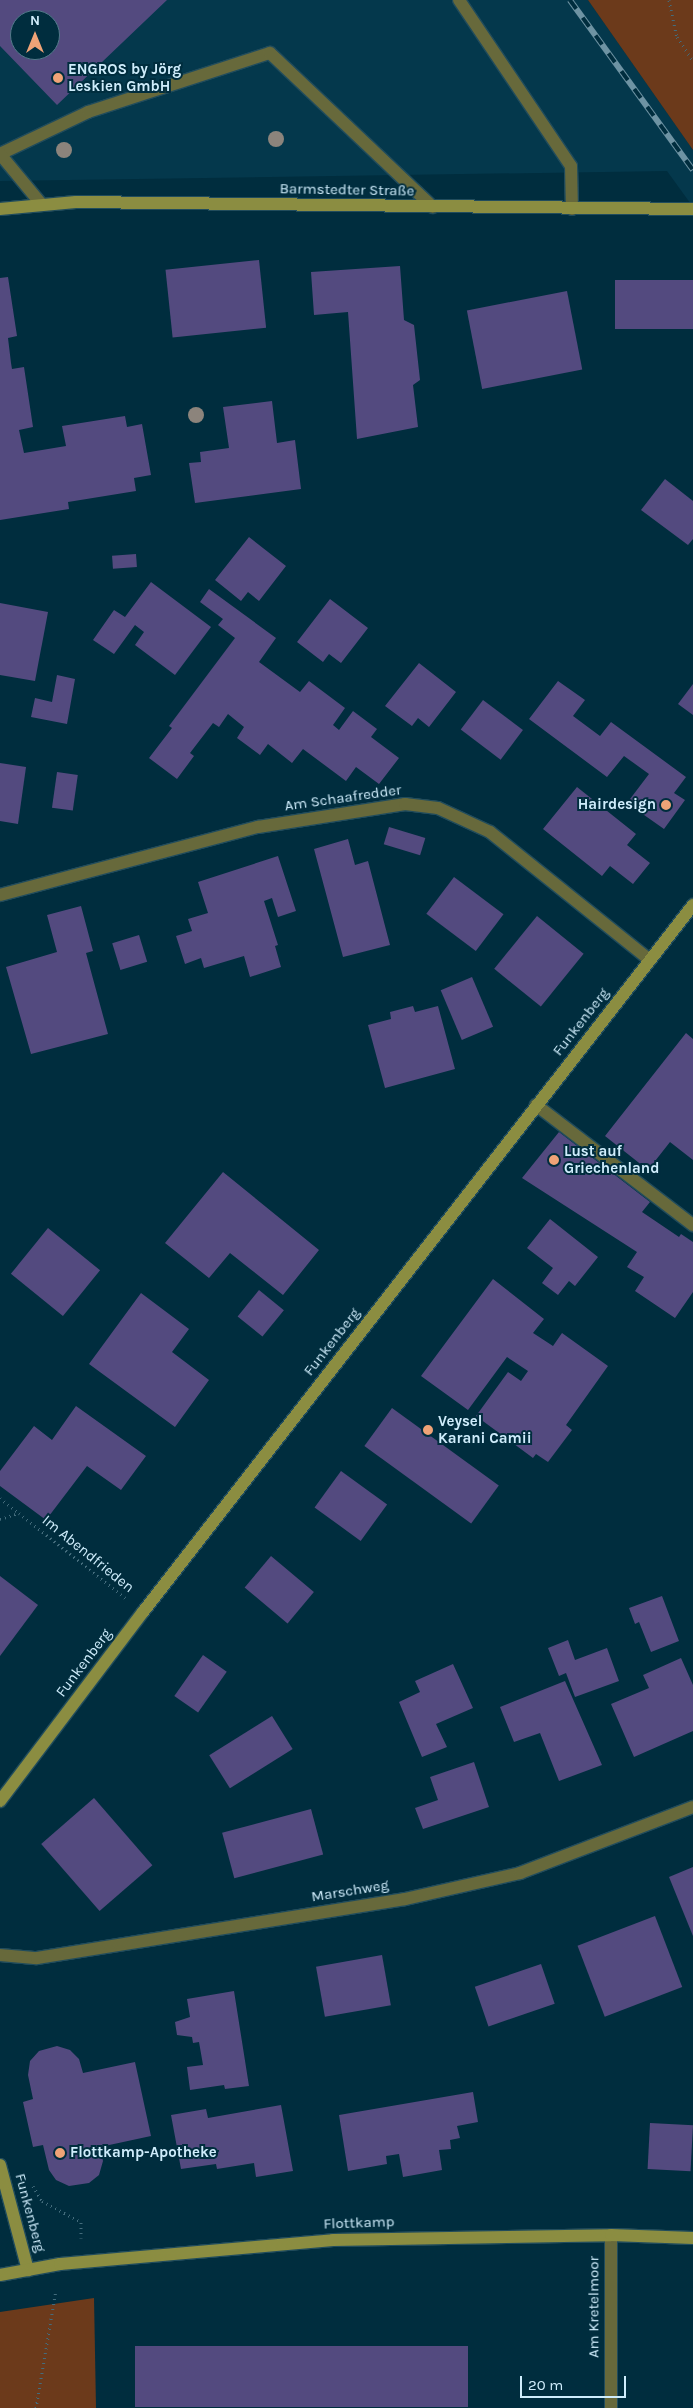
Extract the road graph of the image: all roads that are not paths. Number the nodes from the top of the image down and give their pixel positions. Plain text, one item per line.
1 (459, 0) edge
2 (0, 154) edge
3 (42, 205) junction
4 (433, 207) junction
5 (0, 209) edge
6 (572, 209) junction
7 (693, 209) edge
8 (0, 896) edge
9 (693, 904) edge
10 (650, 960) junction
11 (536, 1105) junction
12 (693, 1225) edge
13 (0, 1802) edge
14 (693, 1807) edge
15 (0, 1955) edge
16 (0, 2165) edge
17 (610, 2235) junction
18 (693, 2238) edge
19 (28, 2270) junction
20 (0, 2275) edge
21 (611, 2408) edge

1 - 6 street
2 - 3 street
2 - 4 street
3 - 4 street, Barmstedter Straße
3 - 5 street, Barmstedter Straße
4 - 6 street, Barmstedter Straße
6 - 7 street, Barmstedter Straße
8 - 10 street, Am Schaafredder
9 - 10 street, Funkenberg
10 - 11 street, Funkenberg
11 - 12 street
11 - 13 street, Funkenberg
14 - 15 street, Marschweg
16 - 19 street, Funkenberg
17 - 18 street, Flottkamp
17 - 19 street, Flottkamp
17 - 21 street, Am Kretelmoor
19 - 20 street, Flottkamp

